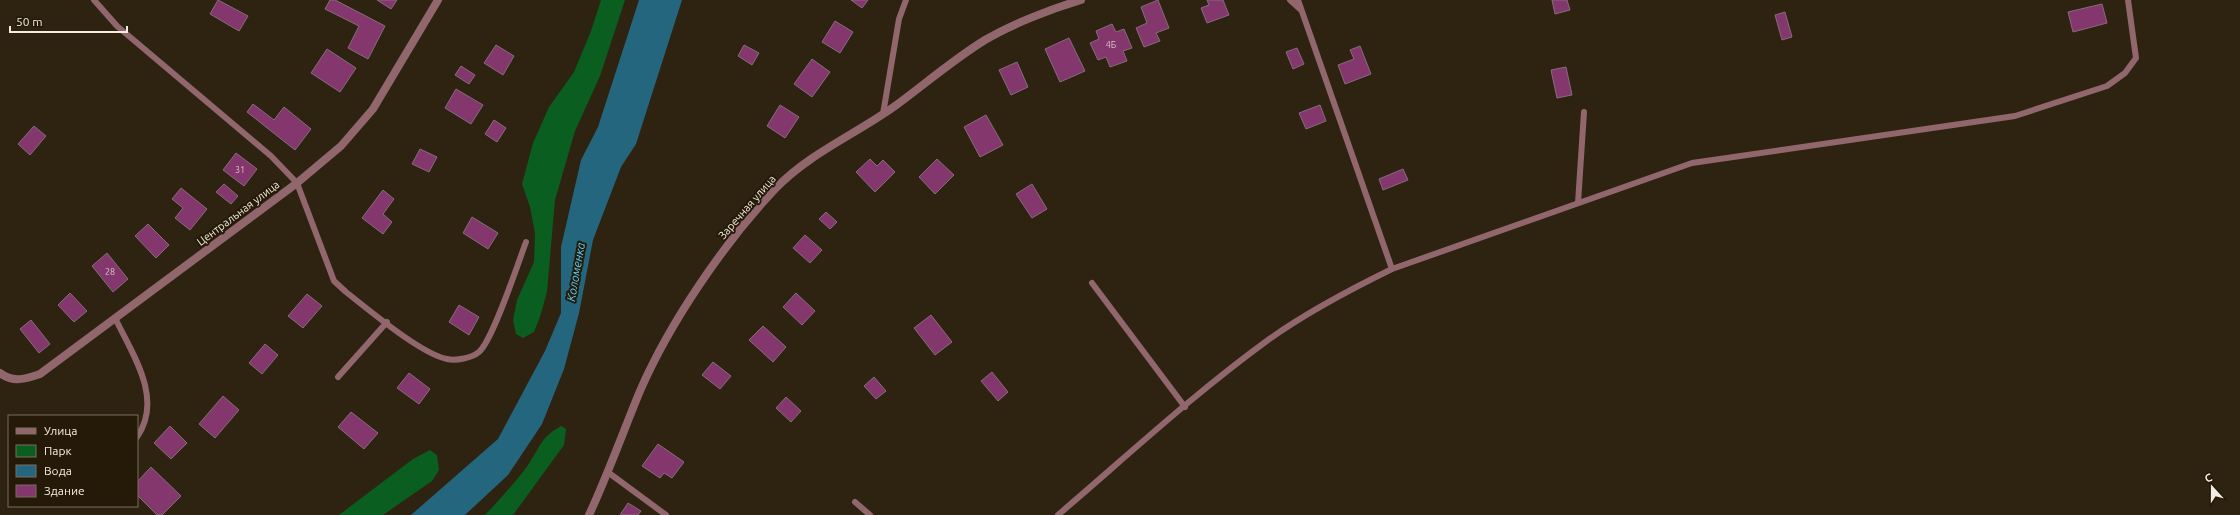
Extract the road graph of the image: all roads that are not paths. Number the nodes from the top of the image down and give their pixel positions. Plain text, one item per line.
1 (94, 0) edge
2 (438, 0) edge
3 (906, 0) edge
4 (1081, 0) edge
5 (1290, 0) edge
6 (1298, 0) edge
7 (2128, 0) edge
8 (1302, 11) junction
9 (1584, 112) dead end
10 (883, 114) junction
11 (297, 183) junction
12 (1578, 203) junction
13 (526, 242) dead end
14 (1392, 269) junction
15 (1092, 283) dead end
16 (115, 318) junction
17 (387, 322) junction
18 (0, 373) edge
19 (338, 377) dead end
20 (1185, 408) junction
21 (138, 434) edge
22 (609, 473) junction
23 (855, 502) dead end
24 (589, 515) edge
25 (666, 515) edge
26 (870, 515) edge
27 (1058, 515) edge

1 - 11 lane
2 - 11 street, Центральная улица
3 - 10 lane
4 - 10 street, Заречная улица
5 - 8 lane
6 - 8 lane
7 - 12 lane
8 - 14 lane
9 - 12 lane
10 - 22 street, Заречная улица
11 - 16 street, Центральная улица
11 - 17 lane
12 - 14 lane
13 - 17 lane
14 - 20 lane
15 - 20 lane
16 - 18 street, Центральная улица
16 - 21 lane
17 - 19 lane
20 - 27 lane
22 - 24 street, Заречная улица
22 - 25 lane
23 - 26 lane

